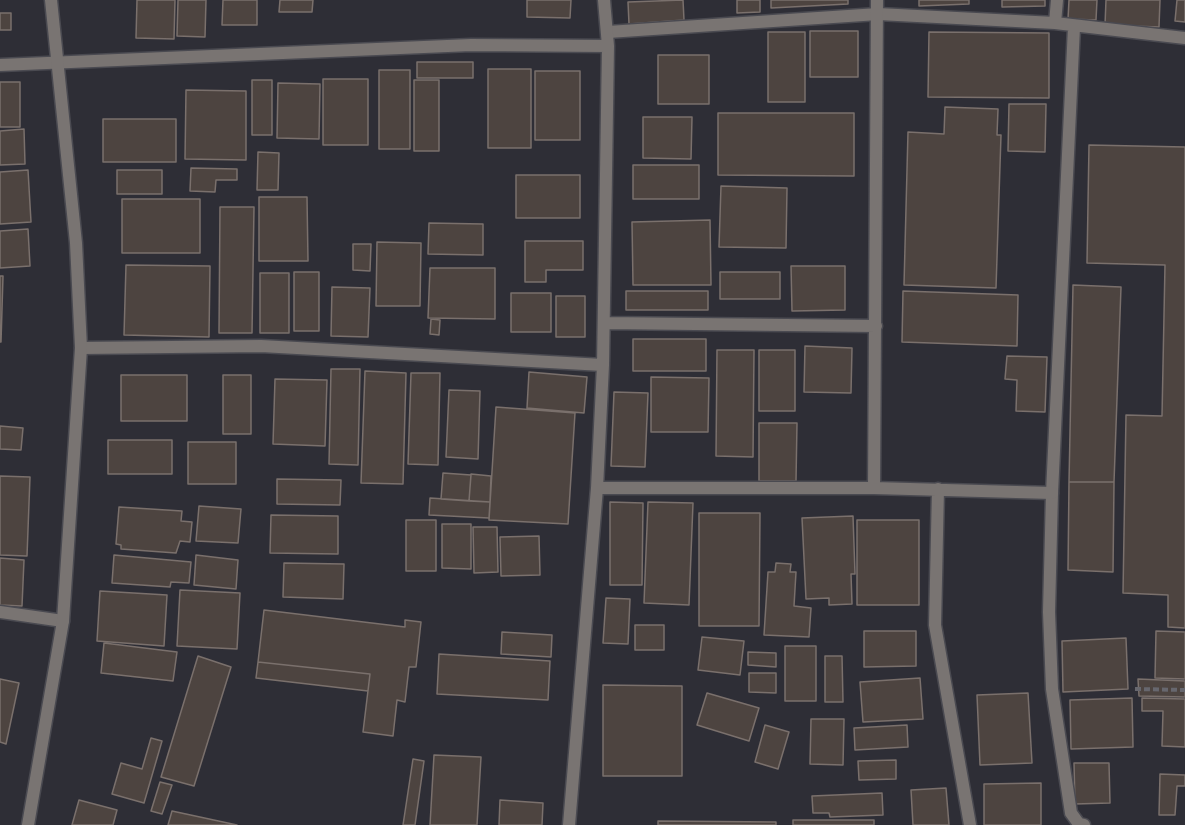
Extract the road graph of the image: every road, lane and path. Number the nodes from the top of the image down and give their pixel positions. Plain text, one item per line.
1 (51, 0) edge
2 (604, 0) edge
3 (877, 0) edge
4 (1057, 0) edge
5 (878, 14) junction
6 (1055, 23) junction
7 (1074, 27) junction
8 (608, 32) junction
9 (1185, 38) edge
10 (608, 46) junction
11 (60, 63) junction
12 (0, 64) edge
13 (604, 323) junction
14 (876, 326) junction
15 (81, 348) junction
16 (603, 365) junction
17 (597, 488) junction
18 (874, 488) junction
19 (938, 489) junction
20 (1052, 493) junction
21 (0, 612) edge
22 (63, 621) junction
23 (1135, 689) dead end
24 (1185, 690) edge
25 (28, 825) edge
26 (569, 825) edge
27 (970, 825) edge
28 (1084, 825) edge

1 - 11 street
2 - 8 street
3 - 5 street
4 - 6 street
5 - 6 street
5 - 8 street
5 - 14 street
6 - 7 street
7 - 9 street
7 - 20 street
8 - 10 street
10 - 11 street
10 - 13 street
11 - 12 street
11 - 15 street
13 - 14 street
13 - 16 street
14 - 18 street
15 - 16 street
15 - 22 street
16 - 17 street
17 - 18 street
17 - 26 street
18 - 19 street
19 - 20 street
19 - 27 street
20 - 28 street
21 - 22 street
22 - 25 street
23 - 24 path

